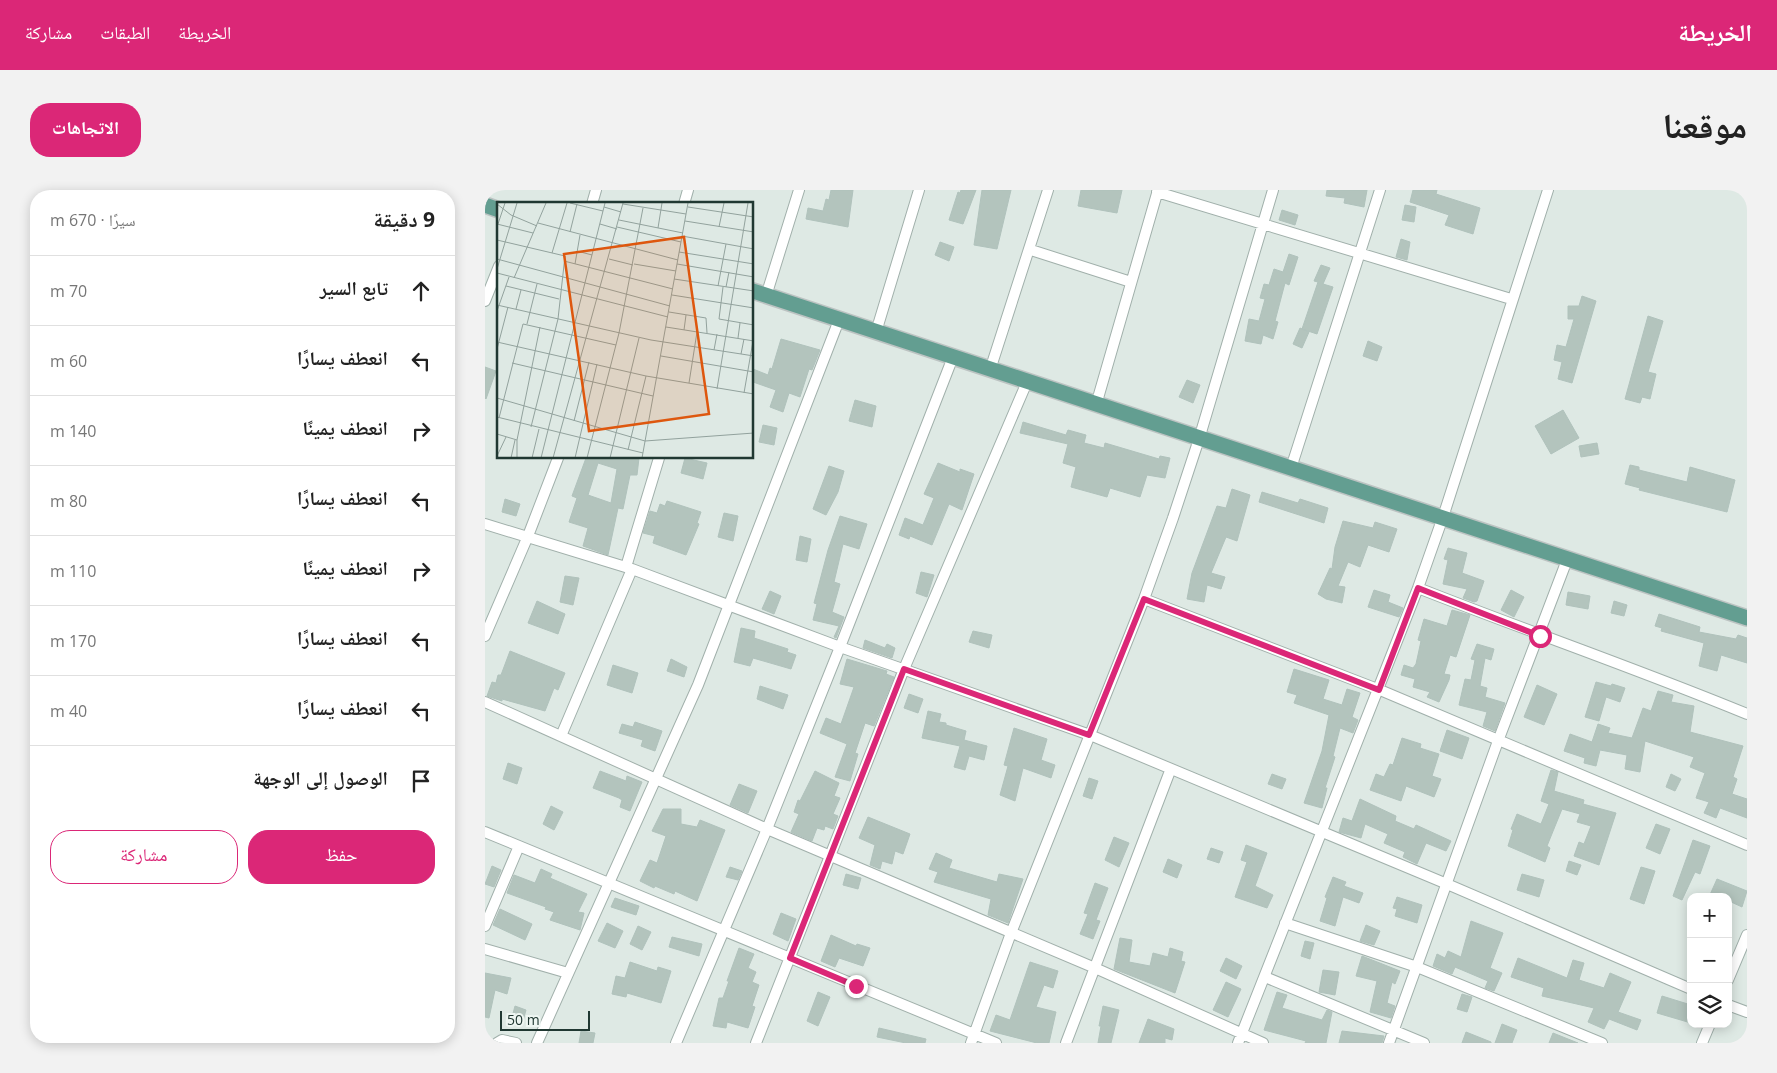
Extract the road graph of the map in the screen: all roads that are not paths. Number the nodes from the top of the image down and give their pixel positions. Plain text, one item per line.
1 (799, 190) edge
2 (919, 190) edge
3 (1048, 190) edge
4 (1273, 190) edge
5 (1380, 190) edge
6 (1548, 190) edge
7 (1157, 191) edge
8 (485, 205) edge
9 (497, 209) edge
10 (1264, 223) junction
11 (1031, 250) junction
12 (1359, 253) junction
13 (497, 271) edge
14 (1131, 282) junction
15 (759, 293) edge
16 (1511, 300) junction
17 (485, 301) edge
18 (839, 320) junction
19 (876, 332) junction
20 (953, 357) junction
21 (990, 370) junction
22 (1027, 382) junction
23 (1096, 404) junction
24 (1199, 439) junction
25 (558, 459) edge
26 (659, 459) edge
27 (1291, 468) junction
28 (1443, 517) junction
29 (485, 524) edge
30 (528, 536) junction
31 (1567, 560) junction
32 (629, 568) junction
33 (1418, 588) junction
34 (1144, 599) junction
35 (730, 605) junction
36 (1747, 618) edge
37 (485, 636) edge
38 (1540, 636) junction
39 (840, 647) junction
40 (904, 669) junction
41 (1379, 690) junction
42 (485, 702) edge
43 (1747, 714) edge
44 (1089, 735) junction
45 (561, 736) junction
46 (1498, 741) junction
47 (1170, 771) junction
48 (656, 779) junction
49 (767, 829) junction
50 (1321, 831) junction
51 (485, 832) edge
52 (1747, 845) edge
53 (519, 846) junction
54 (829, 855) junction
55 (609, 884) junction
56 (1447, 884) junction
57 (1285, 923) junction
58 (485, 926) edge
59 (723, 931) junction
60 (1011, 933) junction
61 (1747, 935) edge
62 (485, 949) edge
63 (790, 958) junction
64 (1417, 967) junction
65 (1095, 968) junction
66 (1732, 971) edge
67 (568, 973) junction
68 (1265, 977) junction
69 (1687, 987) edge
70 (1732, 1006) edge
71 (1747, 1012) edge
72 (1708, 1028) edge
73 (1393, 1031) junction
74 (973, 1039) edge
75 (1240, 1039) edge
76 (497, 1043) edge
77 (516, 1043) edge
78 (537, 1043) edge
79 (676, 1043) edge
80 (756, 1043) edge
81 (996, 1043) edge
82 (1066, 1043) edge
83 (1263, 1043) edge
84 (1389, 1043) edge
85 (1424, 1043) edge
86 (1602, 1043) edge
87 (1701, 1043) edge

1 - 15 street
2 - 19 street
3 - 11 street
4 - 10 street
5 - 12 street
6 - 16 street
7 - 10 street
7 - 14 street
8 - 9 main road
10 - 12 street
10 - 24 street
11 - 14 street
11 - 21 street
12 - 16 street
12 - 27 street
13 - 17 street
14 - 23 street
15 - 18 main road
16 - 28 street
18 - 19 main road
18 - 35 street
19 - 20 main road
20 - 21 main road
20 - 39 street
21 - 22 main road
22 - 23 main road
22 - 40 street
23 - 24 main road
24 - 27 main road
24 - 34 street
25 - 30 street
26 - 32 street
27 - 28 main road
28 - 31 main road
28 - 33 street
29 - 30 street
30 - 32 street
30 - 37 street
31 - 36 main road
31 - 38 street
32 - 35 street
32 - 45 street
33 - 38 street
33 - 41 street
34 - 41 street
34 - 44 street
35 - 39 street
35 - 48 street
38 - 43 street
38 - 46 street
39 - 40 street
39 - 49 street
40 - 44 street
40 - 54 street
41 - 46 street
41 - 50 street
42 - 45 street
44 - 47 street
44 - 60 street
45 - 48 street
46 - 52 street
46 - 56 street
47 - 50 street
47 - 65 street
48 - 49 street
48 - 55 street
49 - 54 street
49 - 59 street
50 - 56 street
50 - 57 street
51 - 53 street
53 - 55 street
53 - 58 street
54 - 60 street
54 - 63 street
55 - 59 street
55 - 67 street
56 - 64 street
56 - 69 street
57 - 64 street
57 - 68 street
59 - 63 street
59 - 79 street
60 - 65 street
60 - 74 street
61 - 66 street
62 - 67 street
63 - 74 street
63 - 80 street
64 - 73 street
64 - 86 street
65 - 75 street
65 - 82 street
67 - 78 street
68 - 73 street
68 - 75 street
70 - 71 street
72 - 87 street
73 - 84 street
73 - 85 street
74 - 81 street
75 - 83 street
76 - 77 street

